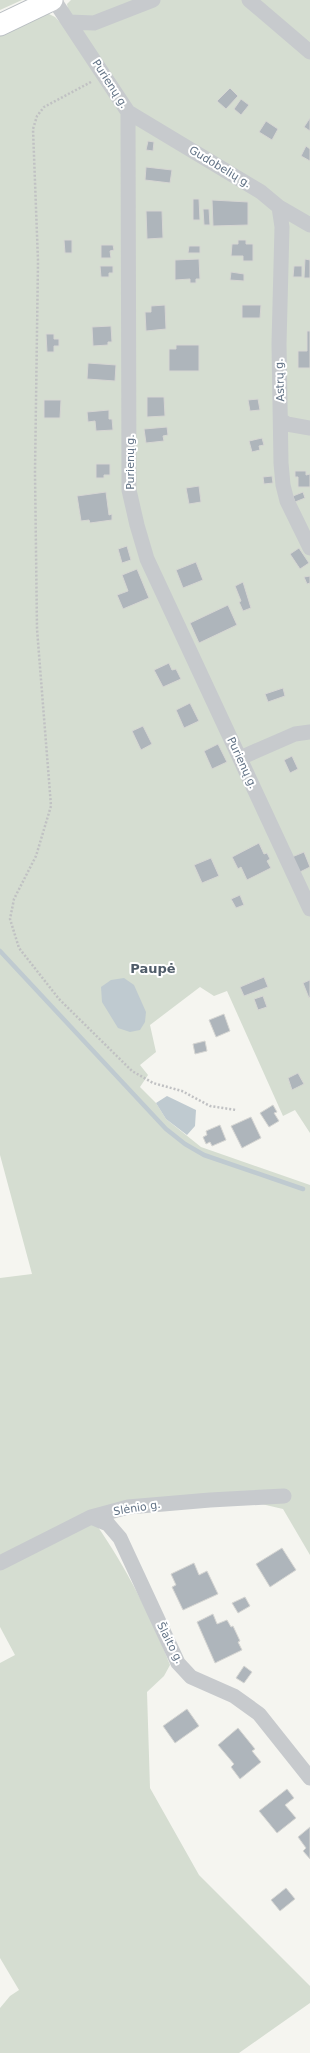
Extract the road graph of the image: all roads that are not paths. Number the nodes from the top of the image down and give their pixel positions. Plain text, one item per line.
1 (53, 0) edge
2 (153, 0) edge
3 (249, 0) edge
4 (69, 22) junction
5 (0, 24) edge
6 (310, 52) edge
7 (128, 112) junction
8 (279, 207) junction
9 (310, 225) edge
10 (281, 420) junction
11 (310, 428) edge
12 (310, 548) edge
13 (310, 732) edge
14 (240, 758) junction
15 (310, 909) edge
16 (284, 1496) dead end
17 (91, 1517) junction
18 (0, 1563) edge
19 (310, 1778) edge

1 - 4 street, Purienų g.
1 - 5 main road
2 - 4 street
3 - 6 street
4 - 7 street, Purienų g.
7 - 8 street, Gudobelių g.
7 - 14 street, Purienų g.
8 - 9 street, Gudobelių g.
8 - 10 street, Astrų g.
10 - 11 street
10 - 12 street, Astrų g.
13 - 14 street
14 - 15 street, Purienų g.
16 - 17 street, Slėnio g.
17 - 18 street, Slėnio g.
17 - 19 street, Šlaito g.

